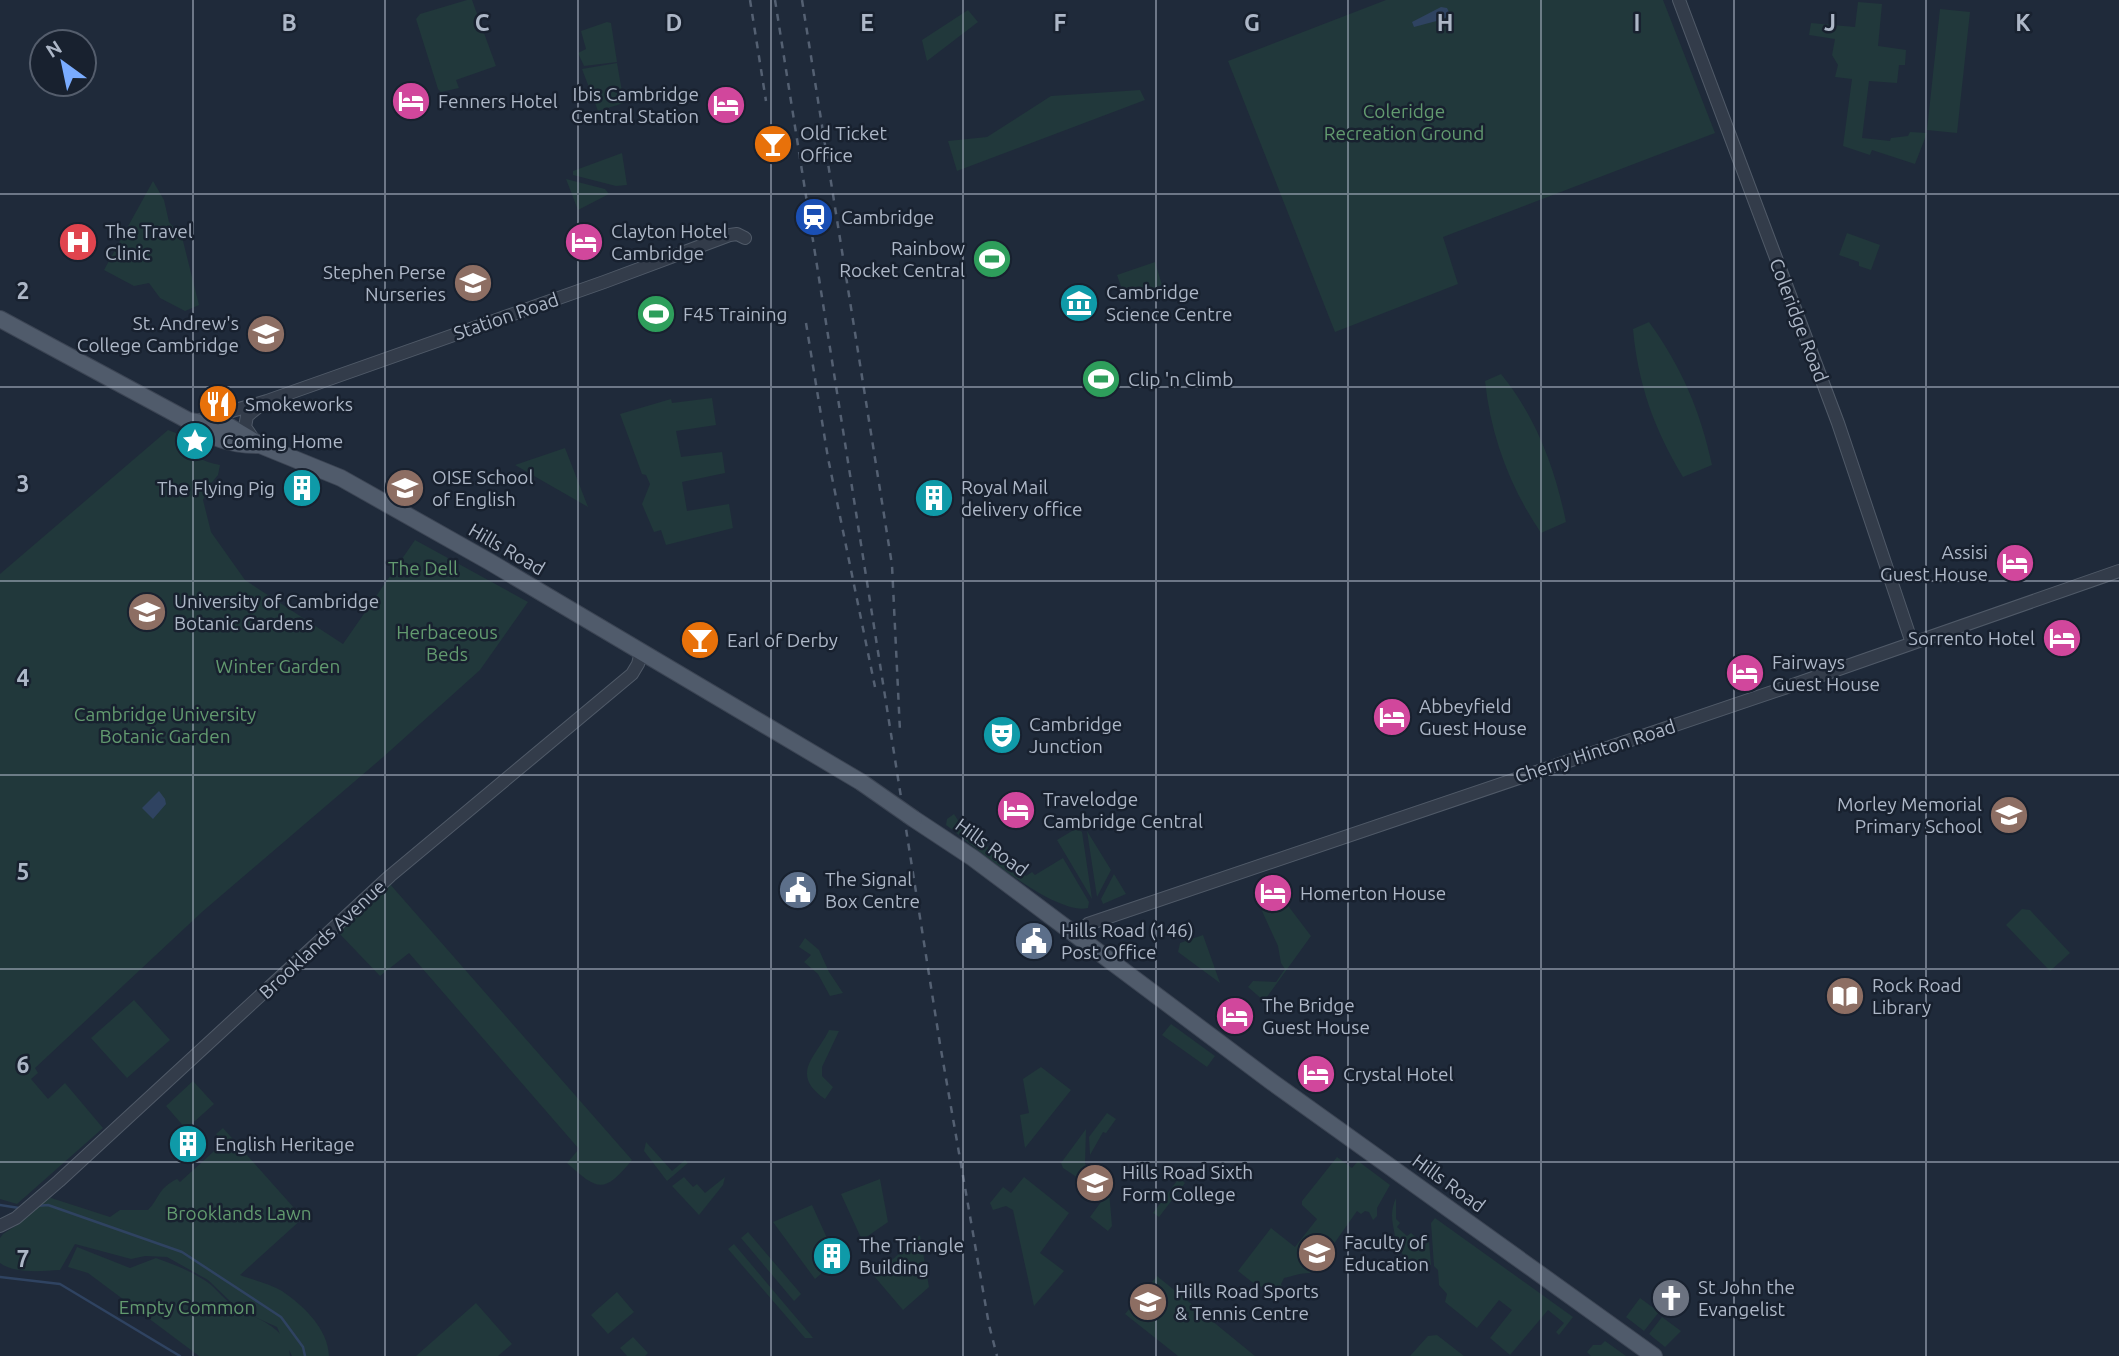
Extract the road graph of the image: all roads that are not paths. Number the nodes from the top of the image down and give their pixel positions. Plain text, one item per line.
1 (1679, 0) edge
2 (744, 237) dead end
3 (0, 319) edge
4 (267, 401) junction
5 (217, 420) junction
6 (260, 445) junction
7 (2119, 571) edge
8 (1912, 643) junction
9 (640, 652) junction
10 (1074, 936) junction
11 (0, 1226) edge
12 (1654, 1356) edge

1 - 8 street, Coleridge Road
2 - 4 street, Station Road
3 - 5 main road, Hills Road
4 - 5 street, Station Road
4 - 6 street
5 - 6 main road, Hills Road
5 - 6 main road, Hills Road
6 - 9 main road, Hills Road
7 - 8 street, Cherry Hinton Road
8 - 10 street, Cherry Hinton Road
9 - 10 main road, Hills Road, bridge
9 - 11 street, Brooklands Avenue
10 - 12 main road, Hills Road

